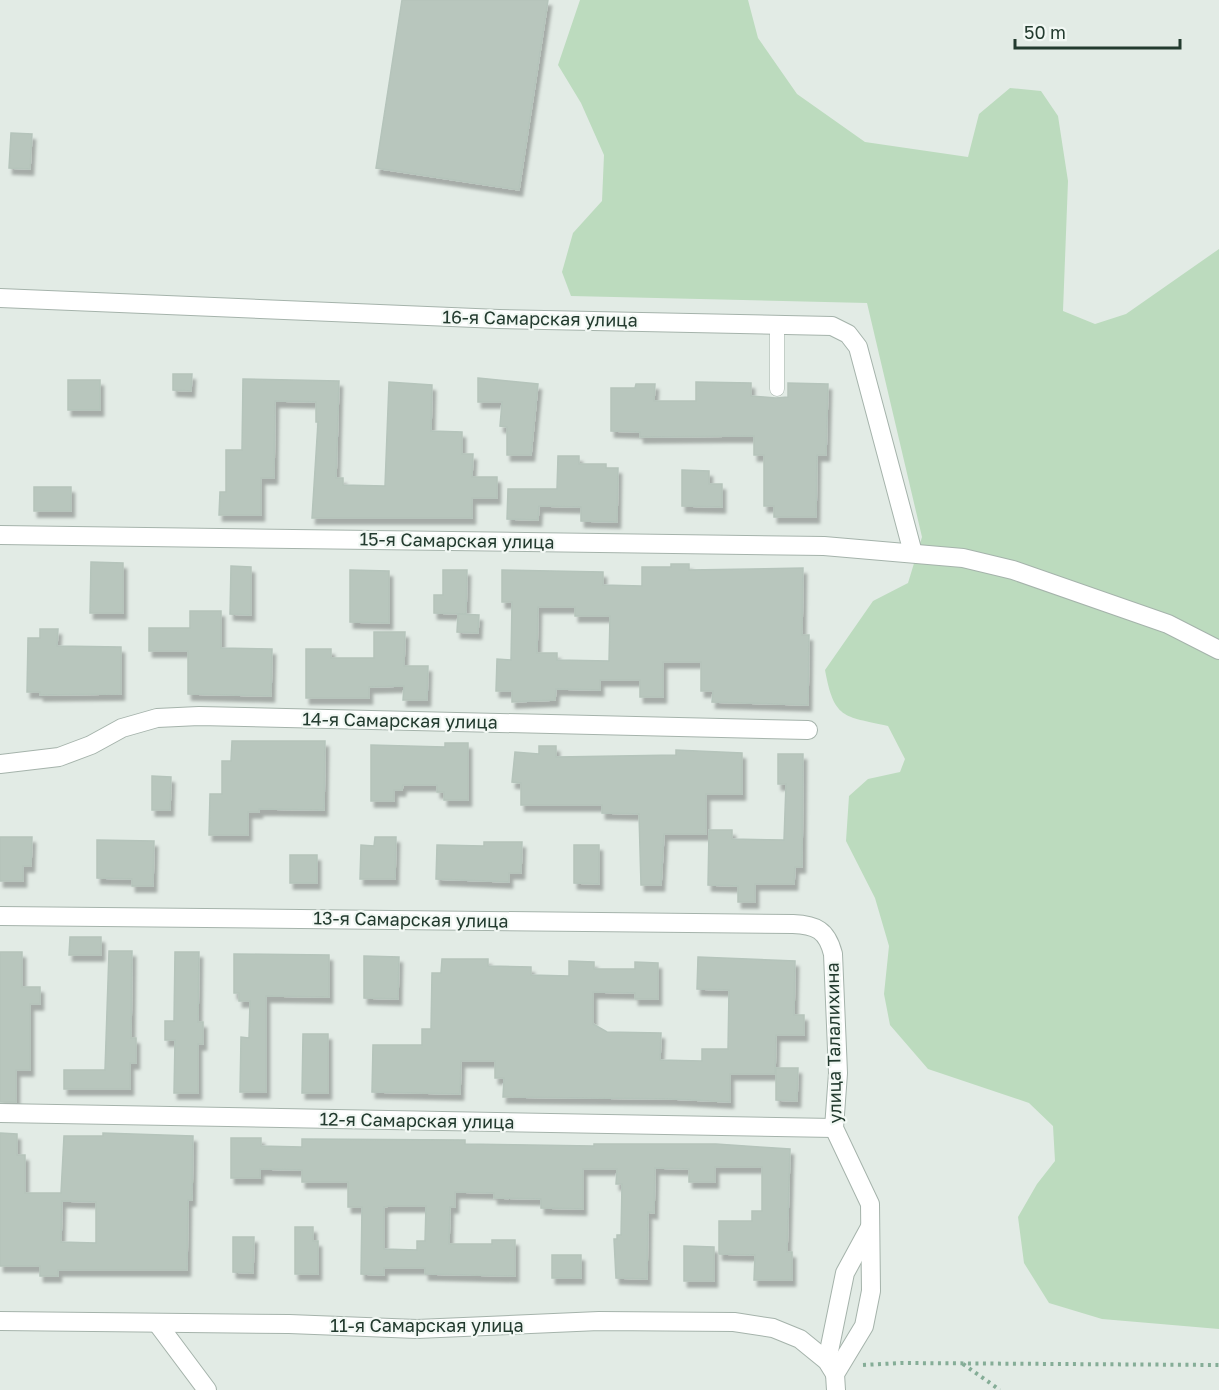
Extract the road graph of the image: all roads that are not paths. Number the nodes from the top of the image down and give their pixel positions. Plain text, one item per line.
1 (0, 298) edge
2 (777, 324) junction
3 (777, 389) dead end
4 (0, 535) edge
5 (913, 554) junction
6 (1219, 650) edge
7 (808, 730) dead end
8 (0, 764) edge
9 (0, 916) edge
10 (821, 929) joint
11 (0, 1113) edge
12 (834, 1128) junction
13 (870, 1225) junction
14 (0, 1321) edge
15 (157, 1323) junction
16 (833, 1375) edge
17 (207, 1390) edge

1 - 2 street, 16-я Самарская улица
2 - 3 lane
2 - 5 street, 16-я Самарская улица
4 - 5 street, 15-я Самарская улица
5 - 6 street, 15-я Самарская улица
7 - 8 street, 14-я Самарская улица
9 - 10 street, 13-я Самарская улица
10 - 12 street, улица Талалихина
11 - 12 street, 12-я Самарская улица
12 - 13 street, улица Талалихина
13 - 16 street
13 - 16 street, улица Талалихина
14 - 15 street, 11-я Самарская улица
15 - 16 street, 11-я Самарская улица
15 - 17 street

